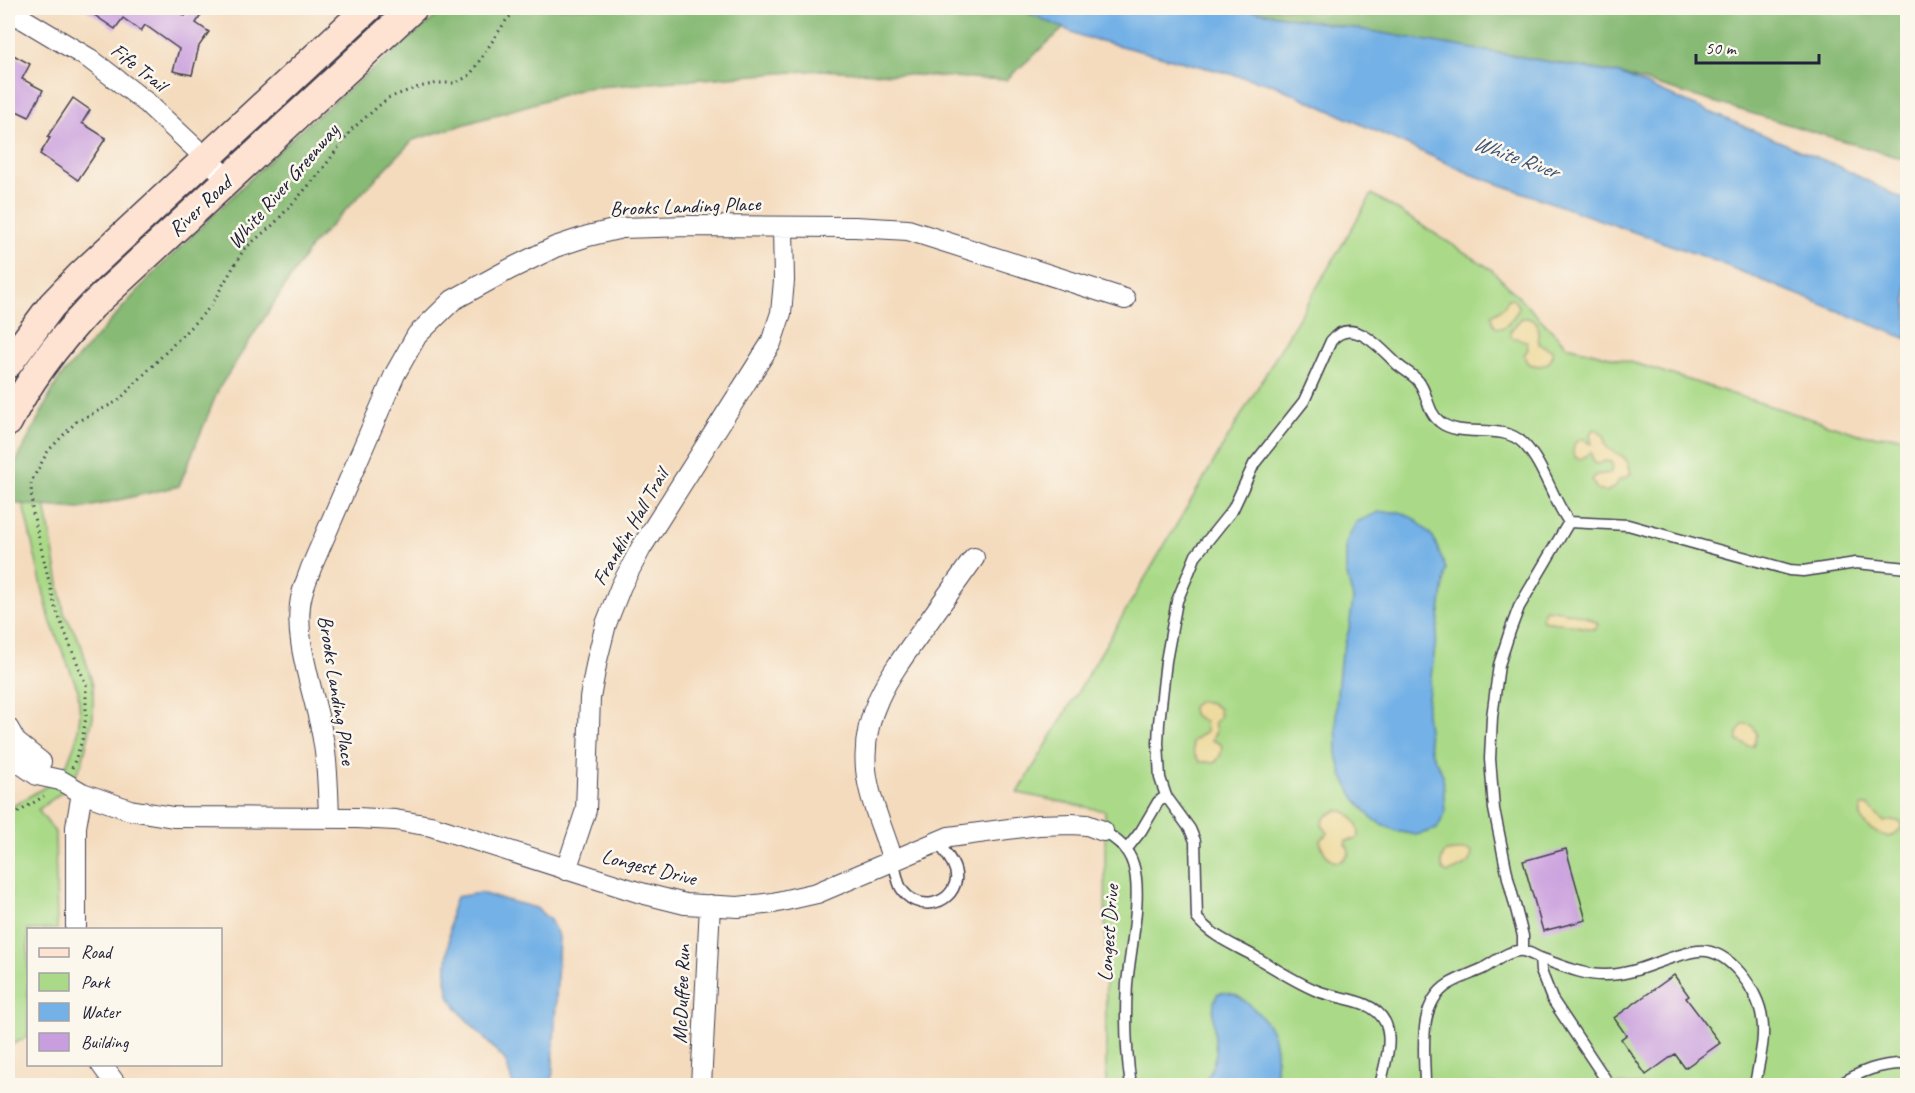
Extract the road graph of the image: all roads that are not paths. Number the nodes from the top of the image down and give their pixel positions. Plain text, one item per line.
1 (368, 8) edge
2 (413, 8) edge
3 (8, 9) edge
4 (207, 158) junction
5 (228, 179) junction
6 (783, 227) junction
7 (1125, 299) dead end
8 (8, 364) edge
9 (10, 412) edge
10 (1569, 522) junction
11 (974, 558) dead end
12 (1908, 568) edge
13 (8, 728) edge
14 (8, 754) edge
15 (60, 780) junction
16 (82, 793) junction
17 (1166, 796) junction
18 (329, 818) junction
19 (1103, 831) joint
20 (938, 842) junction
21 (1126, 850) junction
22 (893, 861) junction
23 (566, 870) junction
24 (710, 905) junction
25 (76, 928) edge
26 (1523, 951) junction
27 (1540, 958) junction
28 (1908, 1065) edge
29 (102, 1066) edge
30 (117, 1086) edge
31 (701, 1086) edge
32 (1131, 1086) edge
33 (1380, 1086) edge
34 (1425, 1086) edge
35 (1610, 1086) edge
36 (1755, 1086) edge
37 (1838, 1086) edge

1 - 4 main road, River Road
2 - 5 main road, River Road
3 - 4 street, Fife Trail
4 - 5 street, Fife Trail
4 - 8 main road, River Road
5 - 9 main road, River Road
6 - 7 street, Brooks Landing Place
6 - 18 street, Brooks Landing Place
6 - 23 street, Franklin Hall Trail
10 - 12 lane
10 - 17 lane
10 - 26 lane
11 - 22 street
13 - 15 street, Longest Drive
14 - 15 street, Longest Drive
15 - 16 street, Longest Drive
16 - 18 street, Longest Drive
16 - 25 street
17 - 21 lane
17 - 33 lane
18 - 23 street, Longest Drive
19 - 20 street, Longest Drive
19 - 21 lane, Longest Drive
20 - 22 street, Longest Drive
20 - 22 lane
21 - 32 lane, Longest Drive
22 - 24 street, Longest Drive
23 - 24 street, Longest Drive
24 - 31 street, McDuffee Run
26 - 27 lane
26 - 34 lane
27 - 35 lane
27 - 36 lane
28 - 37 lane
29 - 30 street

